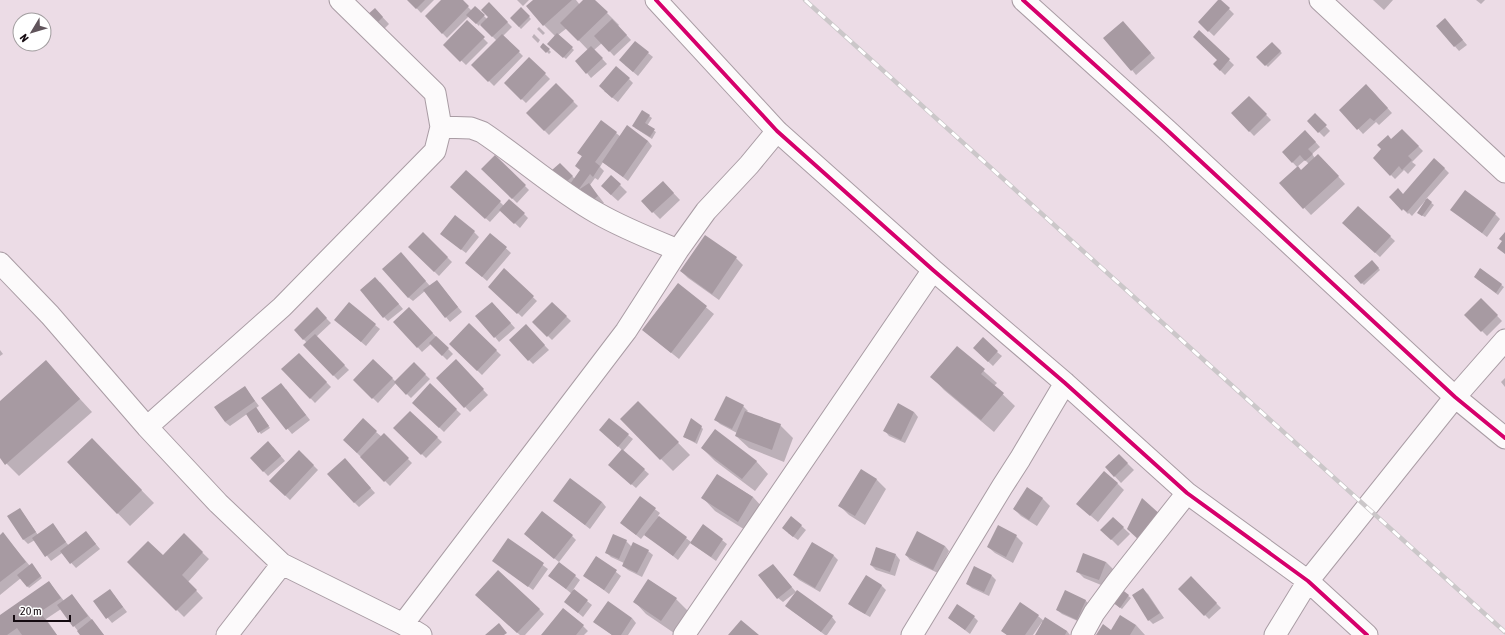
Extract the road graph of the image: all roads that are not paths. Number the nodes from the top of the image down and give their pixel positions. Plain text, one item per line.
1 (340, 0) edge
2 (656, 0) edge
3 (1023, 0) edge
4 (1320, 0) edge
5 (441, 128) junction
6 (777, 131) junction
7 (1505, 172) edge
8 (678, 250) junction
9 (0, 263) edge
10 (933, 270) junction
11 (1505, 340) edge
12 (1065, 383) junction
13 (1455, 397) junction
14 (147, 427) junction
15 (1505, 438) edge
16 (1187, 493) junction
17 (282, 564) junction
18 (1308, 581) junction
19 (403, 624) junction
20 (227, 635) edge
21 (421, 635) edge
22 (684, 635) edge
23 (912, 635) edge
24 (1082, 635) edge
25 (1275, 635) edge
26 (1367, 635) edge

1 - 5 street
2 - 6 street
3 - 13 street
4 - 7 street
5 - 8 street
5 - 14 street
6 - 8 street
6 - 10 street
8 - 19 street
9 - 14 street
10 - 12 street
10 - 22 street
11 - 13 street
12 - 16 street
12 - 23 street
13 - 15 street
13 - 18 street
14 - 17 street
16 - 18 street
16 - 24 street
17 - 19 street
17 - 20 street
18 - 25 street
18 - 26 street
19 - 21 street

